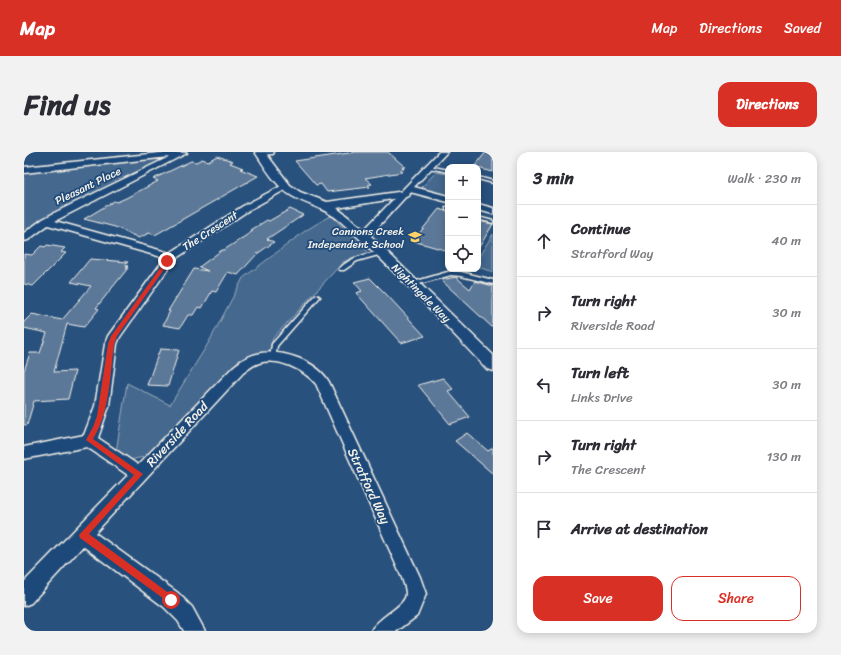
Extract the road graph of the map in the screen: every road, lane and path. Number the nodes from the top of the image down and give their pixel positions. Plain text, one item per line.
1 (186, 152) edge
2 (264, 152) edge
3 (443, 152) edge
4 (430, 167) junction
5 (24, 170) edge
6 (445, 170) edge
7 (481, 179) edge
8 (493, 182) edge
9 (286, 187) junction
10 (408, 192) junction
11 (445, 198) edge
12 (326, 206) junction
13 (481, 208) edge
14 (493, 211) edge
15 (481, 219) edge
16 (46, 221) junction
17 (493, 222) edge
18 (364, 236) junction
19 (24, 238) edge
20 (380, 253) junction
21 (171, 257) junction
22 (342, 269) dead end
23 (493, 282) edge
24 (412, 284) junction
25 (317, 297) dead end
26 (273, 358) junction
27 (493, 365) edge
28 (89, 440) junction
29 (24, 453) edge
30 (139, 474) junction
31 (83, 535) junction
32 (24, 596) edge
33 (195, 631) edge
34 (381, 631) edge

1 - 5 street, Pleasant Place
1 - 16 street, Pleasant Place
2 - 9 street
3 - 4 street
4 - 6 lane
4 - 10 street
7 - 8 lane
9 - 12 street, Nightingale Way
9 - 21 street, The Crescent
10 - 11 street
10 - 12 street
10 - 18 street
12 - 18 street, Nightingale Way
13 - 14 street
15 - 17 lane
16 - 19 street, Pleasant Place
16 - 21 street, Pleasant Place
18 - 20 street, Nightingale Way
20 - 22 lane
20 - 24 street, Nightingale Way
21 - 28 street, The Crescent
23 - 24 lane
24 - 27 street, Nightingale Way
25 - 26 lane
26 - 30 street, Riverside Road
26 - 34 street, Stratford Way
28 - 29 street
28 - 30 street
30 - 31 street, Riverside Road
31 - 32 street, Riverside Road
31 - 33 street

